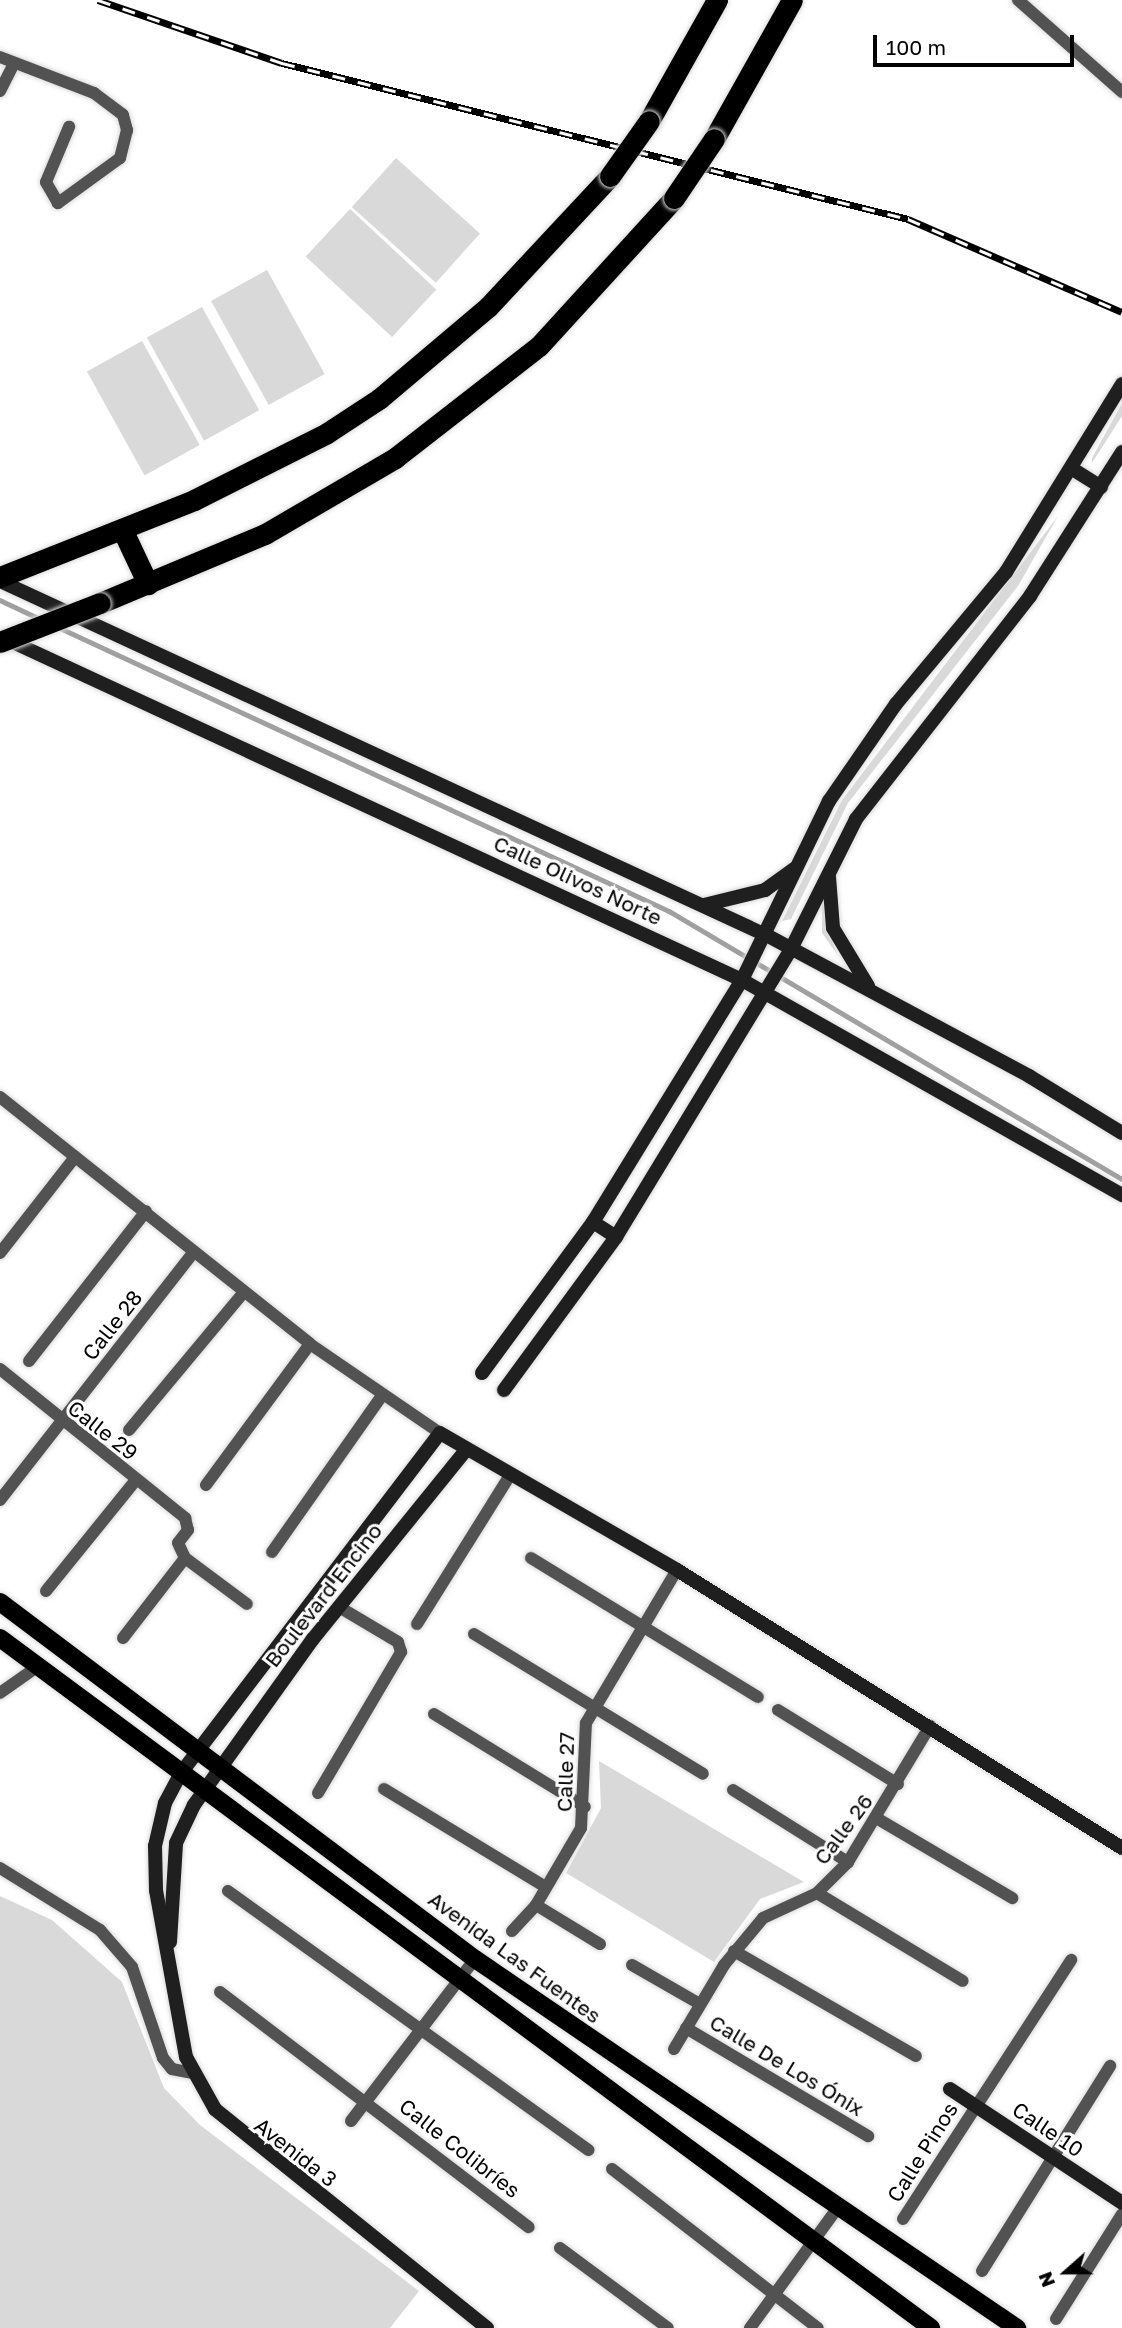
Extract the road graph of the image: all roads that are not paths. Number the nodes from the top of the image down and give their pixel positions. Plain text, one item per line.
1 (717, 0) edge
2 (792, 0) edge
3 (1018, 0) edge
4 (0, 57) edge
5 (14, 63) junction
6 (0, 91) edge
7 (1122, 92) edge
8 (69, 127) dead end
9 (1122, 384) edge
10 (1122, 452) edge
11 (1074, 470) junction
12 (1101, 487) junction
13 (122, 529) junction
14 (0, 579) edge
15 (148, 584) junction
16 (0, 636) edge
17 (0, 642) edge
18 (797, 866) junction
19 (831, 866) junction
20 (702, 905) junction
21 (768, 936) junction
22 (792, 949) junction
23 (742, 980) junction
24 (873, 992) junction
25 (766, 993) junction
26 (1, 1099) edge
27 (1122, 1133) edge
28 (75, 1157) junction
29 (1122, 1195) edge
30 (146, 1211) junction
31 (593, 1222) junction
32 (616, 1237) junction
33 (194, 1252) junction
34 (0, 1253) edge
35 (243, 1293) junction
36 (310, 1344) junction
37 (29, 1361) dead end
38 (0, 1369) edge
39 (482, 1373) dead end
40 (503, 1390) dead end
41 (381, 1396) junction
42 (62, 1422) junction
43 (129, 1430) dead end
44 (440, 1433) junction
45 (466, 1450) junction
46 (509, 1477) junction
47 (136, 1480) junction
48 (205, 1485) dead end
49 (0, 1500) edge
50 (272, 1552) dead end
51 (185, 1558) junction
52 (531, 1558) dead end
53 (677, 1570) junction
54 (46, 1591) dead end
55 (0, 1602) edge
56 (247, 1604) dead end
57 (339, 1607) junction
58 (417, 1624) dead end
59 (645, 1626) junction
60 (474, 1634) dead end
61 (0, 1638) edge
62 (123, 1638) dead end
63 (37, 1667) junction
64 (0, 1693) edge
65 (758, 1697) dead end
66 (593, 1706) junction
67 (778, 1710) dead end
68 (434, 1714) dead end
69 (930, 1726) junction
70 (196, 1753) junction
71 (218, 1770) junction
72 (181, 1773) junction
73 (703, 1774) dead end
74 (898, 1784) junction
75 (204, 1789) junction
76 (384, 1789) dead end
77 (733, 1790) dead end
78 (318, 1793) dead end
79 (585, 1807) junction
80 (878, 1819) junction
81 (1122, 1848) edge
82 (156, 1860) junction
83 (173, 1861) junction
84 (848, 1862) junction
85 (0, 1868) edge
86 (546, 1886) junction
87 (228, 1891) dead end
88 (817, 1893) junction
89 (1012, 1898) dead end
90 (536, 1905) junction
91 (512, 1931) dead end
92 (600, 1944) dead end
93 (170, 1950) junction
94 (734, 1951) junction
95 (475, 1959) junction
96 (1071, 1960) dead end
97 (632, 1965) dead end
98 (459, 1981) junction
99 (963, 1981) dead end
100 (220, 1992) dead end
101 (698, 2003) junction
102 (686, 2028) junction
103 (418, 2033) junction
104 (674, 2049) dead end
105 (916, 2056) dead end
106 (1110, 2066) dead end
107 (192, 2073) junction
108 (950, 2089) dead end
109 (367, 2101) junction
110 (974, 2105) junction
111 (351, 2121) dead end
112 (868, 2136) dead end
113 (589, 2150) dead end
114 (1051, 2156) junction
115 (612, 2169) dead end
116 (1122, 2203) edge
117 (836, 2210) junction
118 (1122, 2214) edge
119 (902, 2219) dead end
120 (529, 2227) dead end
121 (814, 2244) junction
122 (560, 2248) dead end
123 (982, 2271) dead end
124 (773, 2296) junction
125 (1056, 2319) dead end
126 (486, 2328) edge
127 (668, 2328) edge
128 (750, 2328) edge
129 (818, 2328) edge
130 (930, 2328) edge
131 (1017, 2328) edge

1 - 13 highway, bridge
2 - 15 highway, bridge
3 - 7 street
4 - 5 street
5 - 6 street
5 - 8 street
9 - 11 street
10 - 12 street
11 - 12 street
11 - 18 street
12 - 19 street
13 - 14 highway
13 - 15 highway
14 - 20 street, Calle Olivos Norte
15 - 17 highway, bridge
16 - 23 street, Calle Olivos Norte
18 - 20 street
18 - 21 street
19 - 22 street
19 - 24 street
20 - 21 street, Calle Olivos Norte
21 - 22 street, Calle Olivos Norte
21 - 23 street
22 - 24 street, Calle Olivos Norte
22 - 25 street
23 - 25 street, Calle Olivos Norte
23 - 31 street
24 - 27 street, Calle Olivos Norte
25 - 29 street, Calle Olivos Norte
25 - 32 street
26 - 28 street
28 - 30 street
28 - 34 street
30 - 33 street
30 - 37 street
31 - 32 street
31 - 39 street
32 - 40 street
33 - 35 street
33 - 42 street, Calle 28
35 - 36 street
35 - 43 street
36 - 41 street
36 - 48 street
38 - 42 street, Calle 29
41 - 44 street
41 - 50 street
42 - 47 street, Calle 29
42 - 49 street, Calle 28
44 - 45 street
44 - 70 street, Boulevard Encino
45 - 46 street
45 - 57 street, Boulevard Encino
46 - 53 street
46 - 58 street
47 - 51 street, Calle 29
47 - 54 street
51 - 56 street
51 - 62 street
52 - 59 street
53 - 59 street, Calle 27
53 - 69 street
55 - 70 main road, Avenida Las Fuentes
57 - 71 street, Boulevard Encino
57 - 78 street
59 - 65 street
59 - 66 street, Calle 27
60 - 66 street
61 - 63 main road
63 - 64 street
63 - 72 main road
66 - 73 street
66 - 79 street, Calle 27
67 - 74 street
68 - 79 street
69 - 74 street, Calle 26
69 - 81 street
70 - 71 main road, Avenida Las Fuentes
70 - 72 street, Avenida 3
71 - 75 street, Avenida 3
71 - 95 main road, Avenida Las Fuentes
72 - 75 main road
72 - 82 street, Avenida 3
74 - 80 street, Calle 26
75 - 83 street, Avenida 3
75 - 98 main road
76 - 86 street
77 - 84 street
79 - 86 street, Calle 27
80 - 84 street, Calle 26
80 - 89 street
82 - 83 street
82 - 93 street, Avenida 3
83 - 93 street, Avenida 3
84 - 88 street, Calle 26
85 - 107 street
86 - 90 street, Calle 27
87 - 103 street
88 - 94 street, Calle 26
88 - 99 street
90 - 91 street, Calle 27
90 - 92 street
93 - 107 street, Avenida 3
94 - 101 street, Calle 26
94 - 105 street
95 - 98 street
95 - 117 main road, Avenida Las Fuentes
96 - 110 street, Calle Pinos
97 - 101 street
98 - 103 street
98 - 121 main road
100 - 109 street, Calle Colibríes
101 - 102 street, Calle 26
102 - 104 street, Calle 26
102 - 112 street, Calle De Los Ónix
103 - 109 street
103 - 113 street
106 - 114 street
107 - 126 street, Avenida 3
108 - 110 street, Calle 10
109 - 111 street
109 - 120 street, Calle Colibríes
110 - 114 street, Calle 10
110 - 119 street, Calle Pinos
114 - 116 street, Calle 10
114 - 123 street
115 - 124 street
117 - 121 street
117 - 131 main road, Avenida Las Fuentes
118 - 125 street
121 - 124 street
121 - 130 main road
122 - 127 street
124 - 128 street
124 - 129 street

